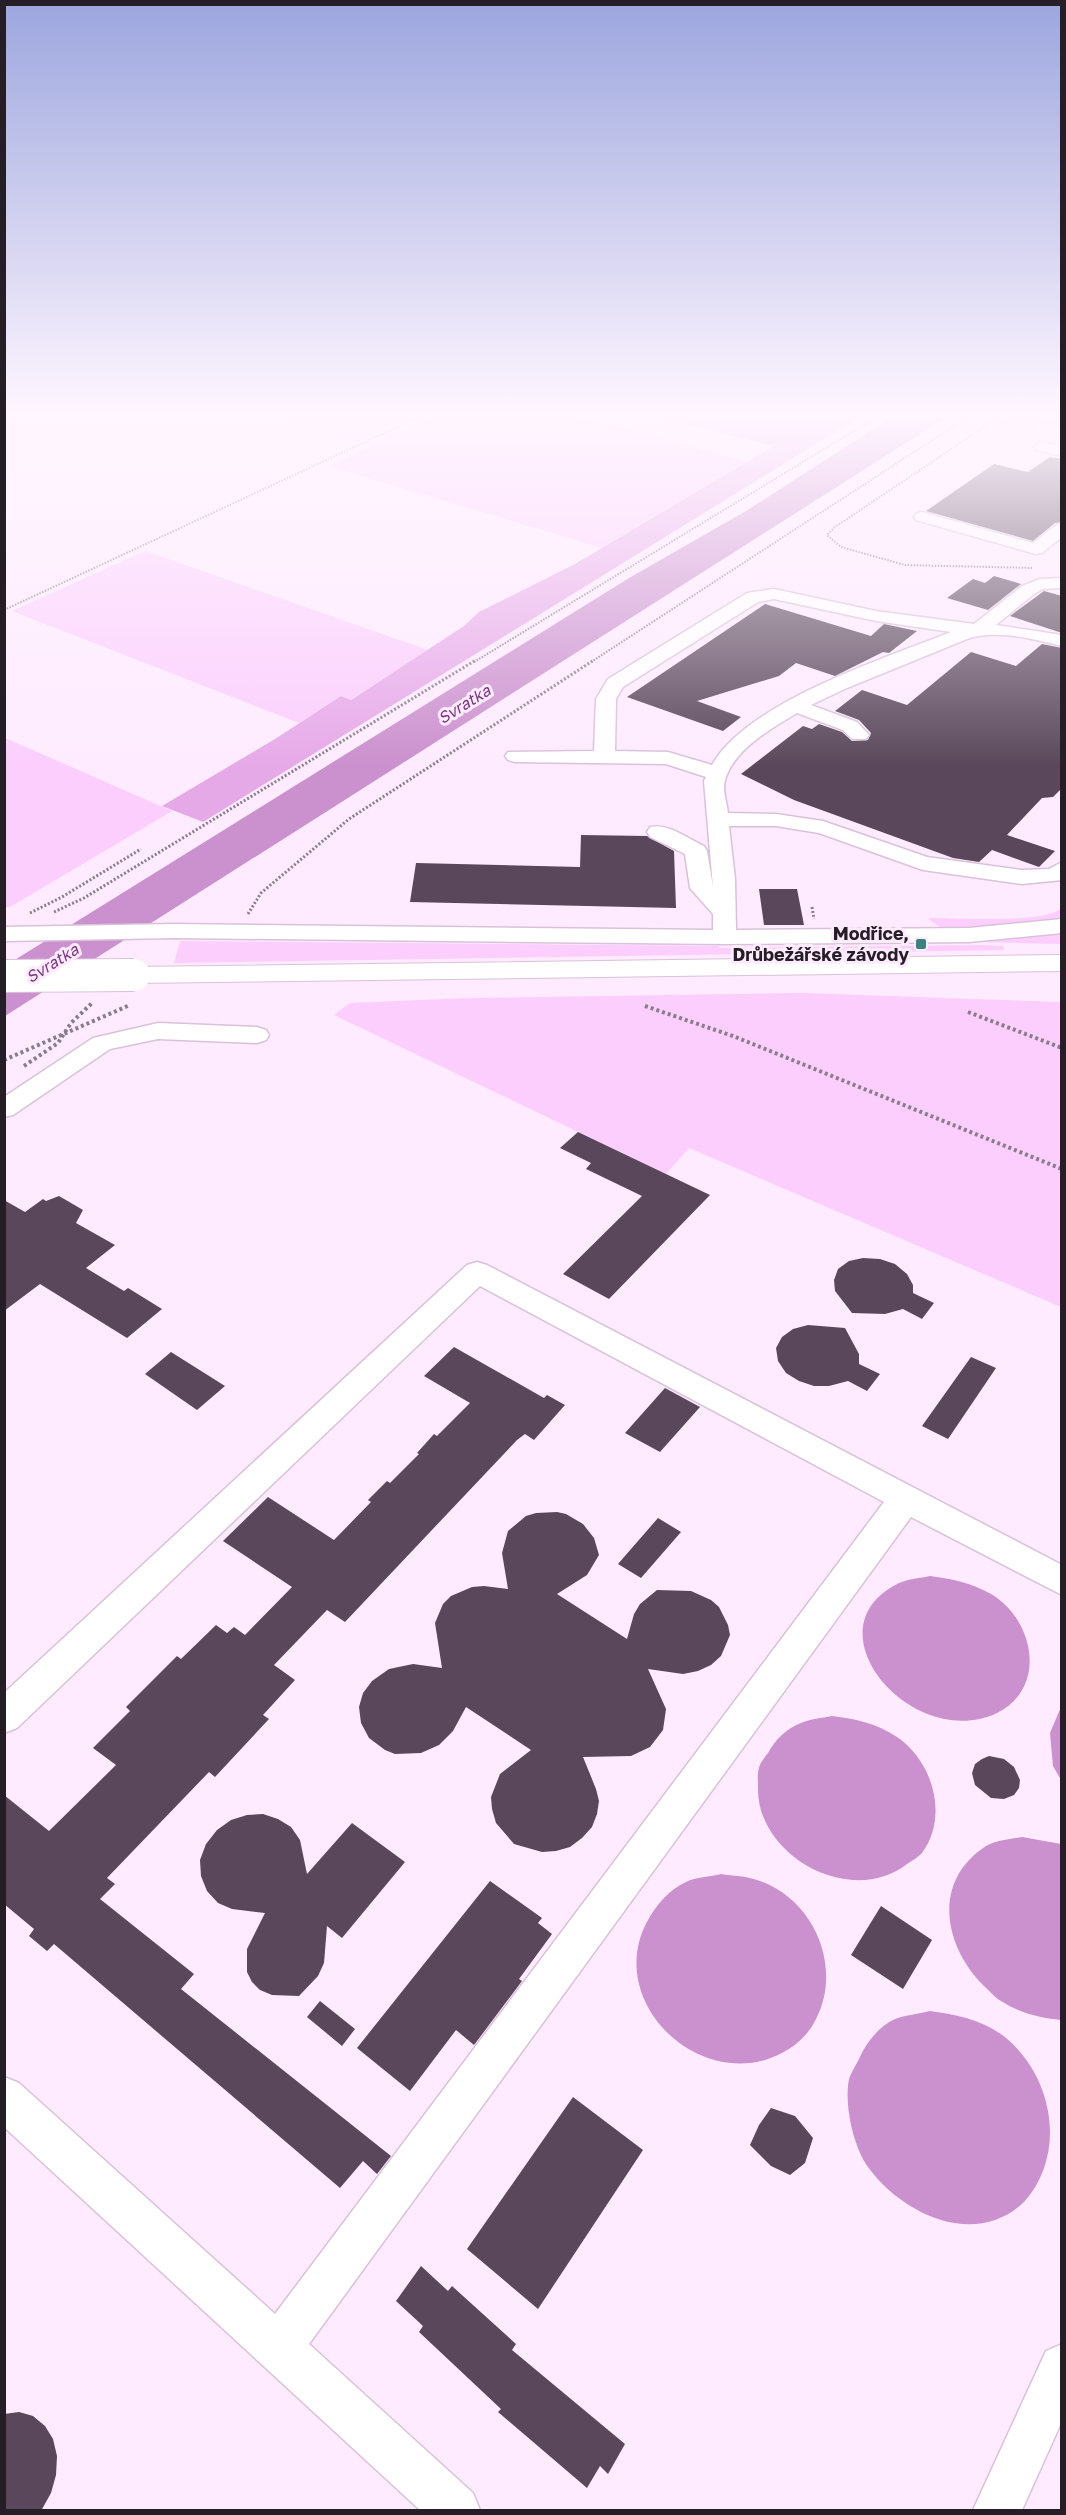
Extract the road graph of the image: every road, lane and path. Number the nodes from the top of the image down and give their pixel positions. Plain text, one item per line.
1 (171, 532) edge
2 (688, 532) edge
3 (790, 532) edge
4 (977, 532) edge
5 (1058, 532) edge
6 (1062, 583) edge
7 (4, 610) edge
8 (978, 630) junction
9 (1062, 641) edge
10 (795, 706) junction
11 (859, 735) dead end
12 (515, 756) dead end
13 (604, 757) junction
14 (716, 773) junction
15 (718, 819) junction
16 (658, 832) dead end
17 (141, 849) dead end
18 (1062, 869) edge
19 (913, 912) dead end
20 (725, 913) junction
21 (41, 921) junction
22 (1062, 926) edge
23 (235, 931) junction
24 (4, 934) edge
25 (926, 935) junction
26 (725, 937) junction
27 (1062, 963) edge
28 (4, 976) edge
29 (98, 996) dead end
30 (645, 1005) dead end
31 (968, 1012) dead end
32 (85, 1024) dead end
33 (64, 1033) junction
34 (257, 1035) dead end
35 (1062, 1047) edge
36 (4, 1060) edge
37 (21, 1068) dead end
38 (4, 1109) edge
39 (1062, 1169) edge
40 (906, 1498) junction
41 (1062, 1581) edge
42 (4, 1717) edge
43 (4, 2098) edge
44 (278, 2348) junction
45 (1062, 2367) edge
46 (456, 2511) edge
47 (997, 2511) edge

1 - 7 path
2 - 21 path
3 - 23 path
4 - 5 street
6 - 8 street
8 - 9 street
8 - 10 street
8 - 13 street
10 - 11 street
10 - 14 street
12 - 13 street
13 - 14 street
14 - 15 street
15 - 18 street
15 - 20 street
16 - 20 street
17 - 21 path
19 - 25 street
20 - 26 street
21 - 23 street
21 - 24 street
22 - 25 street
23 - 26 street
25 - 26 street
27 - 28 main road, bridge
29 - 33 path
30 - 39 path
31 - 35 path
32 - 33 path
33 - 36 path
33 - 37 path
34 - 38 street
40 - 41 street
40 - 42 street
40 - 44 street
43 - 44 street
44 - 46 street
45 - 47 street

